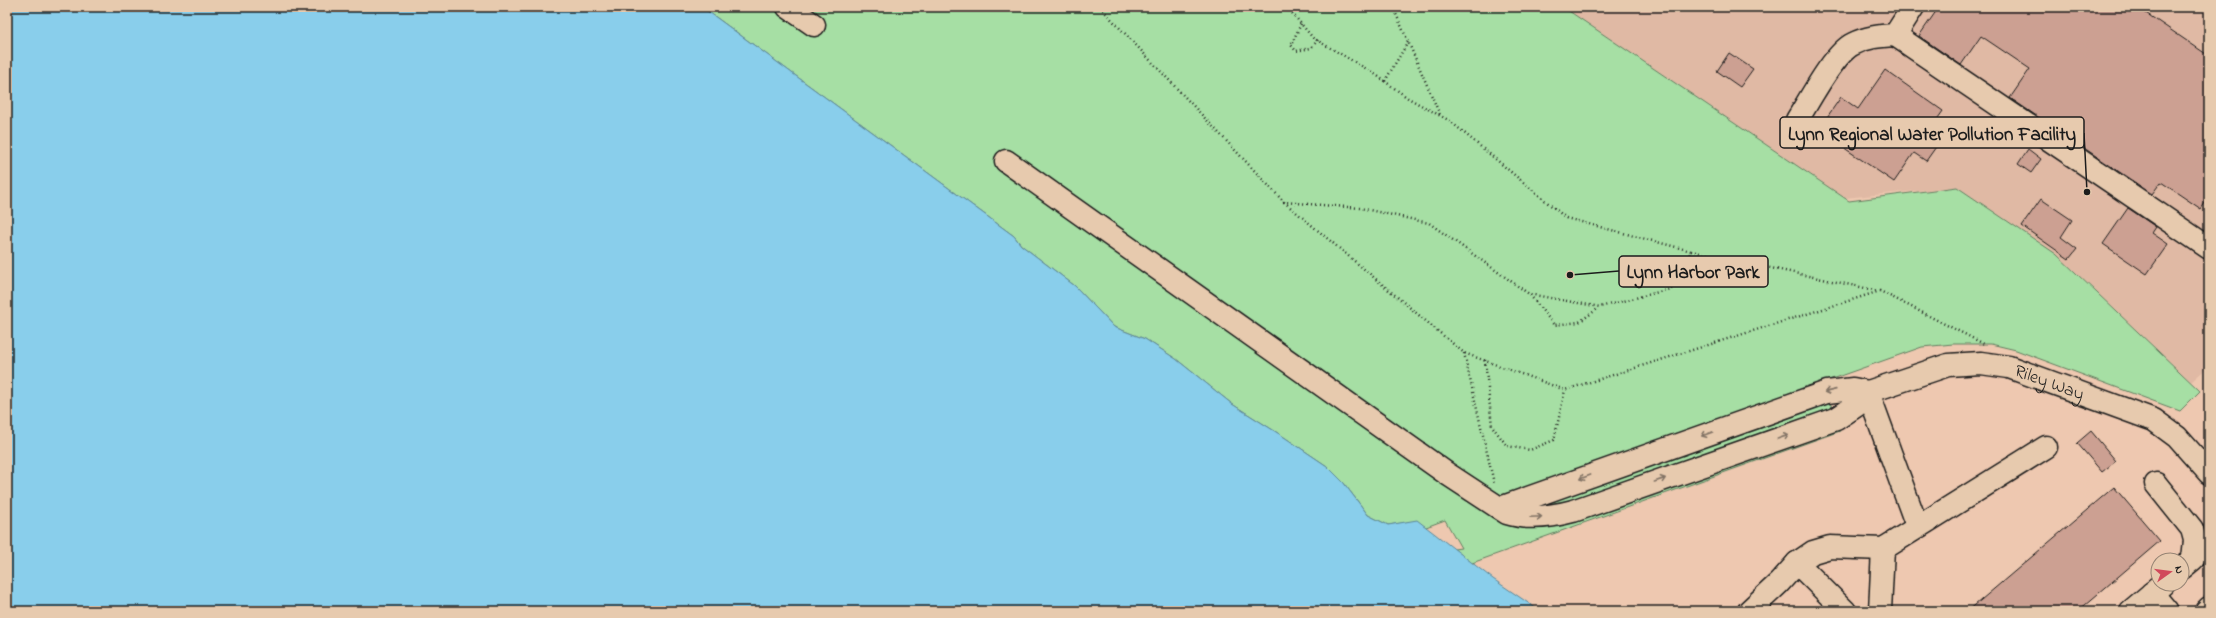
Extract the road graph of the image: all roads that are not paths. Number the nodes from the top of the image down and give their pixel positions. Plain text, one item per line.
1 (788, 7) edge
2 (1913, 7) edge
3 (814, 25) dead end
4 (1895, 35) junction
5 (1797, 120) dead end
6 (1006, 161) dead end
7 (2209, 248) edge
8 (1868, 392) junction
9 (2046, 447) dead end
10 (2209, 473) edge
11 (2156, 484) dead end
12 (1500, 508) junction
13 (1918, 526) junction
14 (1883, 549) junction
15 (2190, 561) edge
16 (1797, 563) junction
17 (2153, 592) edge
18 (2158, 592) edge
19 (2209, 608) edge
20 (1749, 611) edge
21 (1845, 611) edge
22 (1880, 611) edge
23 (2131, 611) edge
24 (2167, 611) edge
25 (2206, 611) edge

1 - 3 street
2 - 4 street
4 - 5 street
4 - 7 street
6 - 12 street
8 - 10 street, Riley Way
8 -> 12 street
12 -> 8 street
8 - 13 street
9 - 13 street
11 - 15 street
13 - 14 street
14 - 16 street
14 - 22 street
16 - 20 street
16 - 21 street
17 - 23 street
18 - 24 street
19 - 25 street

